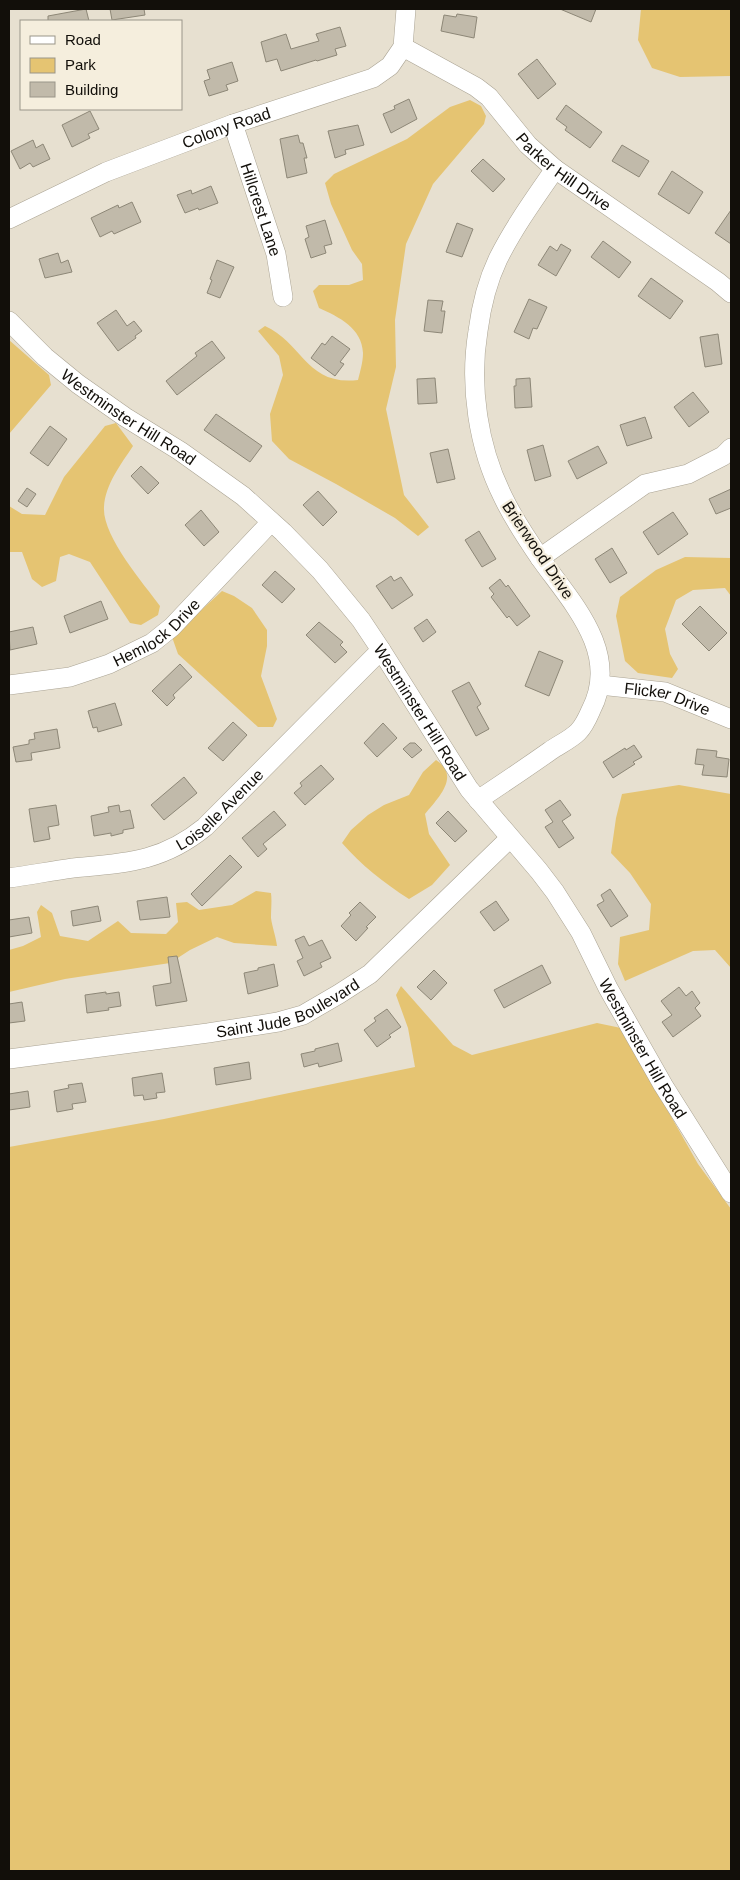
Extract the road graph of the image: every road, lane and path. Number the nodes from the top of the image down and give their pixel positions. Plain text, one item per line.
1 (406, 9) edge
2 (403, 47) junction
3 (233, 124) junction
4 (555, 169) junction
5 (9, 219) edge
6 (731, 293) edge
7 (283, 297) dead end
8 (9, 321) edge
9 (731, 448) edge
10 (271, 522) junction
11 (540, 558) junction
12 (381, 650) junction
13 (9, 685) edge
14 (600, 685) junction
15 (731, 719) edge
16 (478, 800) junction
17 (510, 838) junction
18 (9, 878) edge
19 (9, 1059) edge
20 (731, 1193) edge

1 - 2 street
2 - 3 street, Colony Road
2 - 4 street, Parker Hill Drive
3 - 5 street, Colony Road
3 - 7 street, Hillcrest Lane
4 - 6 street, Parker Hill Drive
4 - 11 street, Brierwood Drive
8 - 10 street, Westminster Hill Road
9 - 11 street
10 - 12 street, Westminster Hill Road
10 - 13 street, Hemlock Drive
11 - 14 street, Brierwood Drive
12 - 16 street, Westminster Hill Road
12 - 18 street, Loiselle Avenue
14 - 15 street, Flicker Drive
14 - 16 street, Brierwood Drive
16 - 17 street, Westminster Hill Road
17 - 19 street, Saint Jude Boulevard
17 - 20 street, Westminster Hill Road

